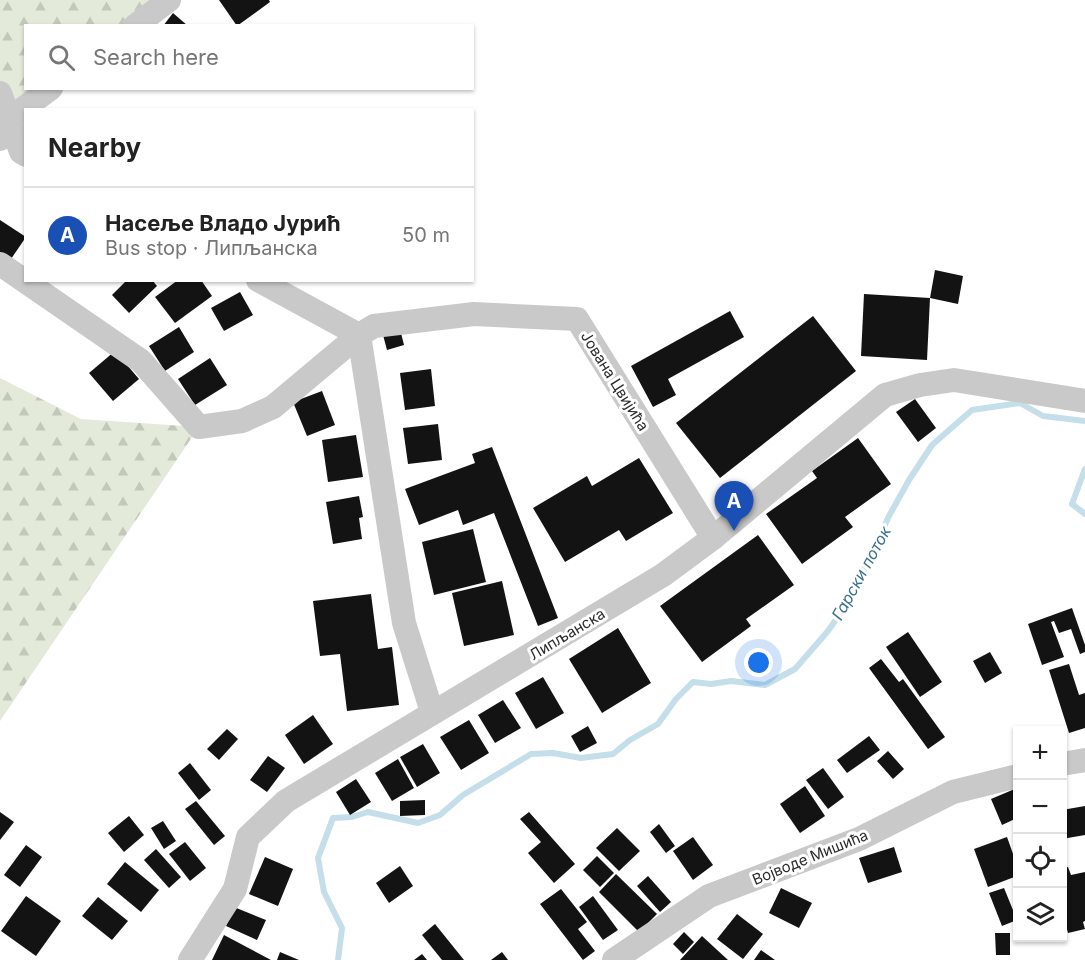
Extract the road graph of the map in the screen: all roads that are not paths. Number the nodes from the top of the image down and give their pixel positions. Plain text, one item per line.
1 (169, 0) edge
2 (138, 24) edge
3 (49, 90) edge
4 (0, 93) edge
5 (29, 108) edge
6 (24, 112) edge
7 (4, 130) edge
8 (24, 153) edge
9 (0, 264) edge
10 (24, 281) edge
11 (26, 282) edge
12 (262, 282) edge
13 (359, 335) junction
14 (1085, 401) edge
15 (714, 538) junction
16 (432, 712) junction
17 (1085, 760) edge
18 (1067, 763) edge
19 (1013, 777) edge
20 (190, 960) edge
21 (614, 960) edge

1 - 2 street
3 - 5 street
4 - 7 street
6 - 7 street
7 - 8 street
9 - 10 street
11 - 13 street
12 - 13 street
13 - 15 street, Јована Цвијића
13 - 16 street
14 - 15 street, Липљанска
15 - 16 street, Липљанска
16 - 20 street, Липљанска
17 - 18 street
19 - 21 street, Војводе Мишића

